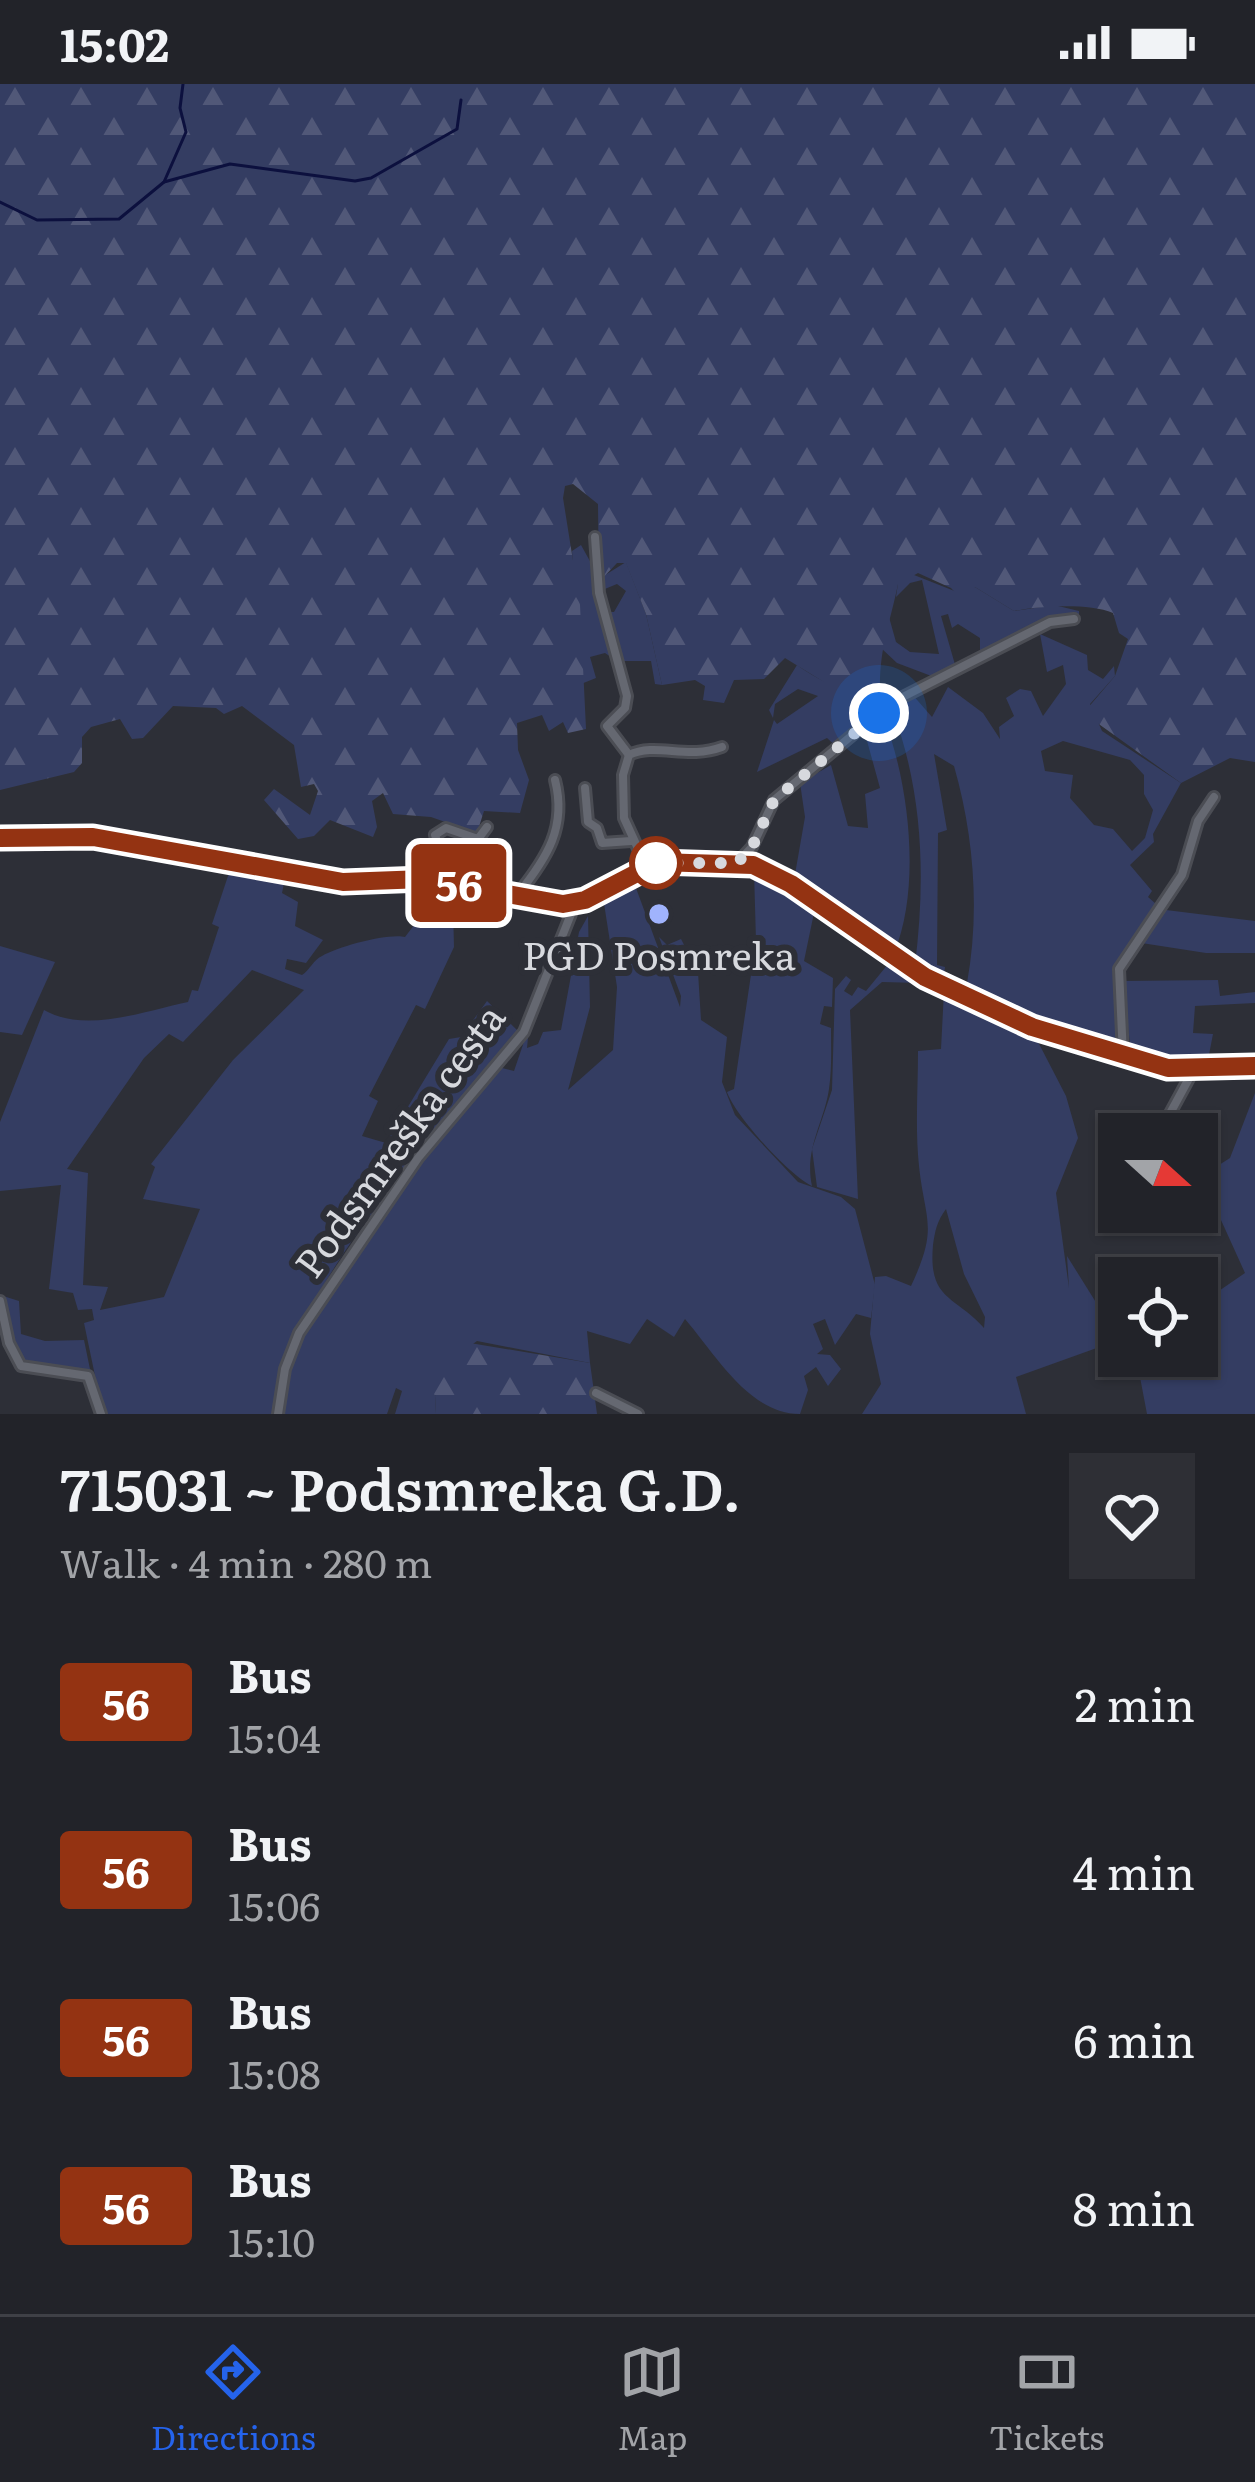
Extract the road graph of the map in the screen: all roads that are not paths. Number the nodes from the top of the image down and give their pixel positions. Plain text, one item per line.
1 (595, 538) dead end
2 (1074, 619) dead end
3 (722, 747) dead end
4 (628, 755) junction
5 (555, 780) dead end
6 (585, 788) dead end
7 (1214, 797) dead end
8 (488, 827) dead end
9 (0, 838) edge
10 (632, 841) junction
11 (737, 863) junction
12 (646, 866) junction
13 (473, 885) junction
14 (518, 894) junction
15 (575, 904) junction
16 (1123, 1056) junction
17 (1255, 1066) edge
18 (1193, 1071) junction
19 (1170, 1113) edge
20 (0, 1301) edge
21 (596, 1393) dead end
22 (101, 1414) edge
23 (278, 1414) edge
24 (638, 1414) edge

1 - 4 street
2 - 11 street
3 - 4 street
4 - 10 street
5 - 14 street
6 - 10 street
7 - 16 street
8 - 13 street
9 - 13 street
10 - 12 street
11 - 12 street
11 - 16 street
12 - 15 street
13 - 14 street
14 - 15 street
15 - 23 street, Podsmreška cesta
16 - 18 street
17 - 18 street
18 - 19 street
20 - 22 street
21 - 24 street

